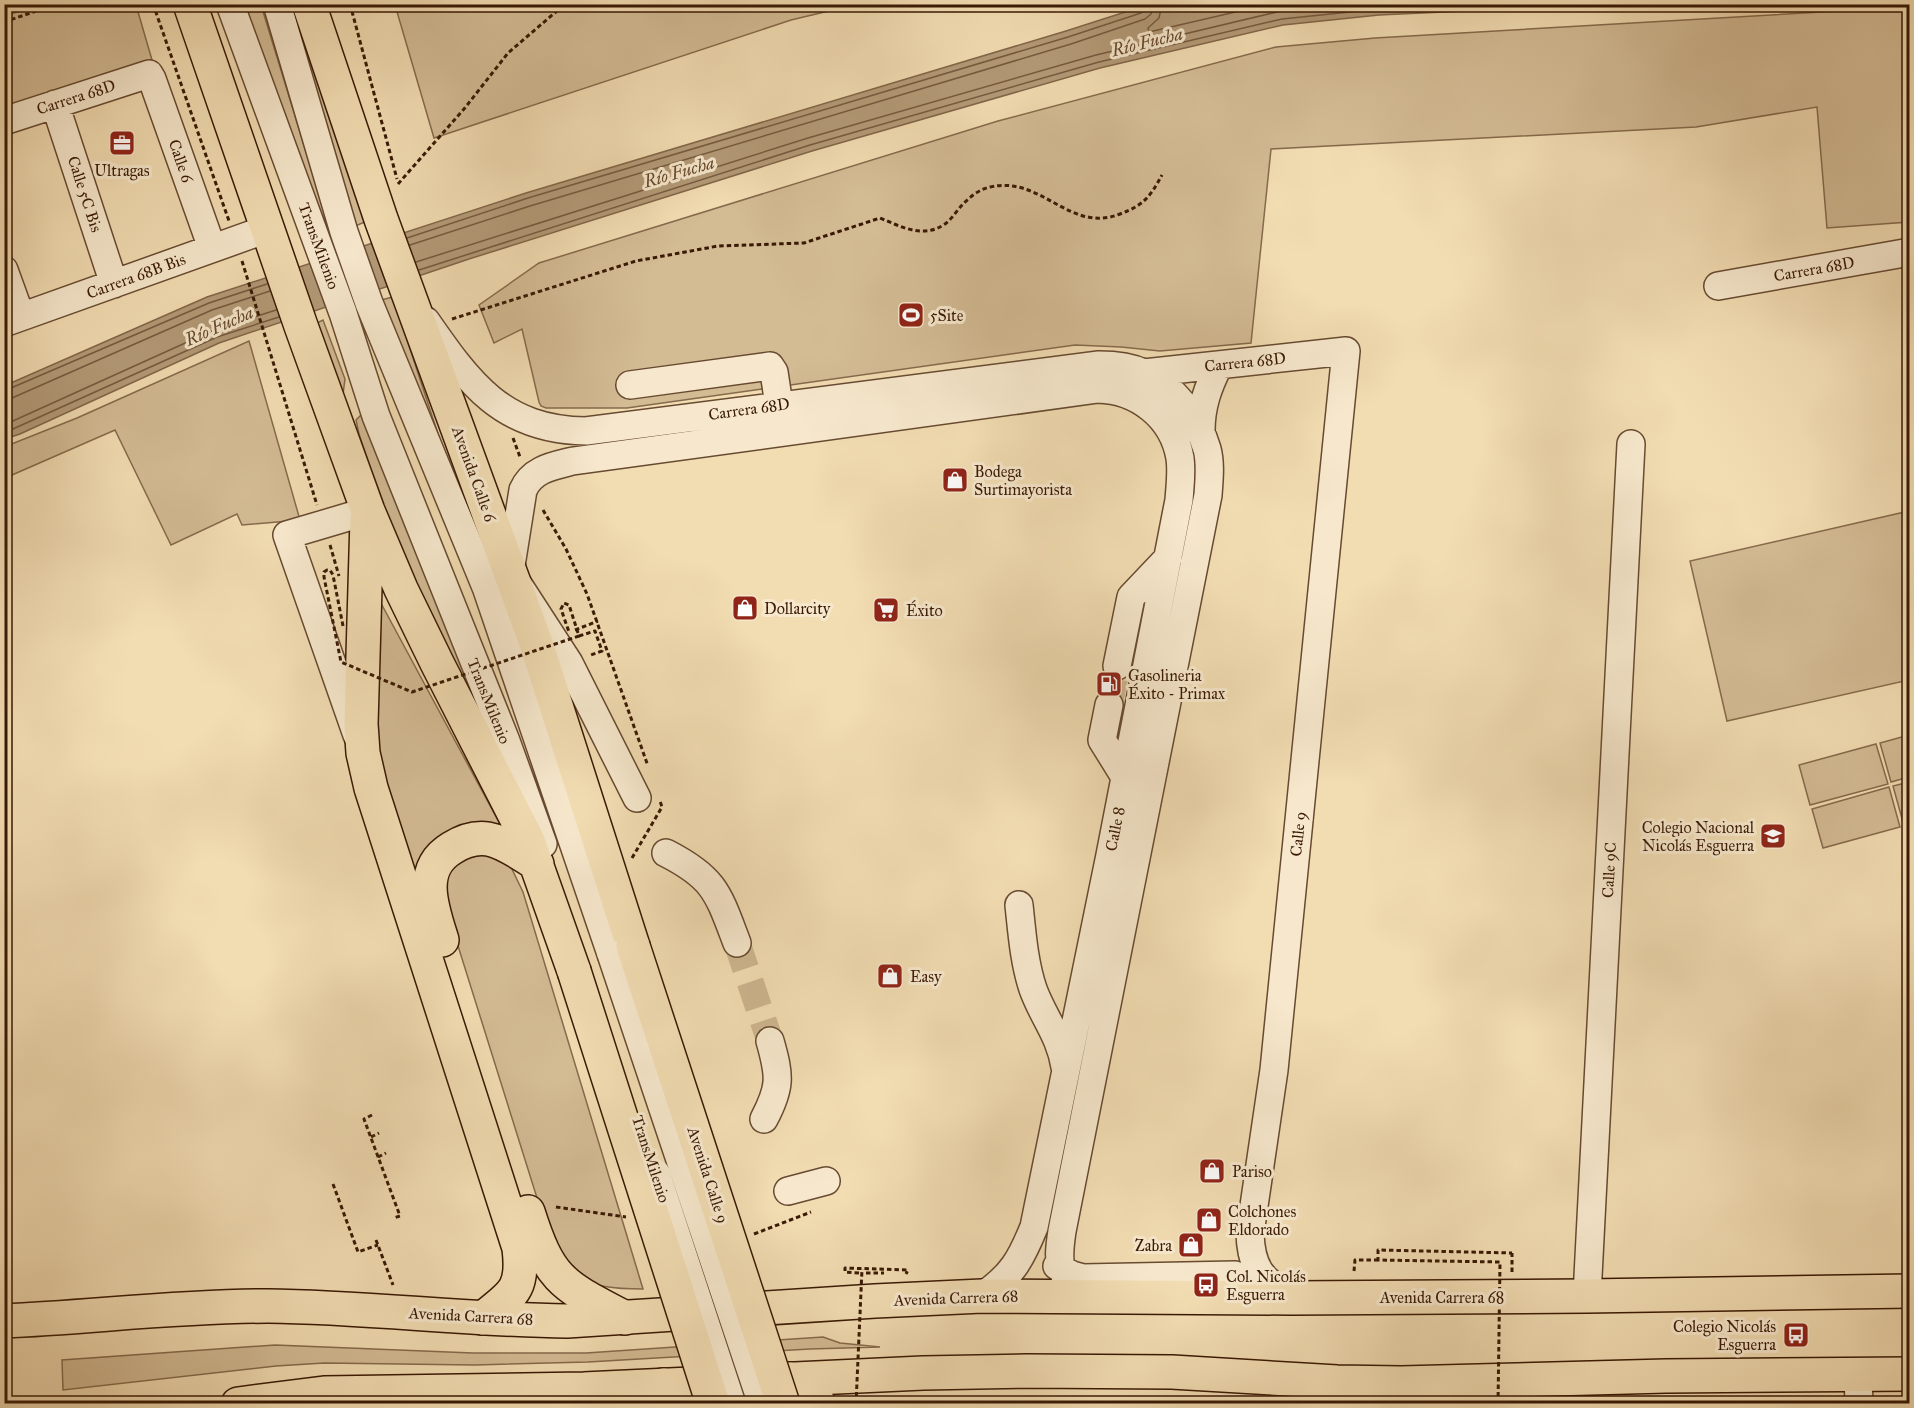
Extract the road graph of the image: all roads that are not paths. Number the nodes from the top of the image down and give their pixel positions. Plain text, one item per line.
1 (190, 4) edge
2 (230, 4) edge
3 (277, 4) edge
4 (313, 4) edge
5 (148, 74) joint
6 (56, 104) junction
7 (4, 121) edge
8 (271, 242) junction
9 (224, 244) junction
10 (1910, 252) edge
11 (4, 270) edge
12 (114, 284) junction
13 (1718, 286) dead end
14 (410, 298) junction
15 (13, 320) edge
16 (1346, 351) joint
17 (1219, 365) junction
18 (1144, 373) junction
19 (630, 385) dead end
20 (1106, 390) junction
21 (779, 405) junction
22 (1200, 431) junction
23 (1631, 444) dead end
24 (368, 511) junction
25 (1168, 558) junction
26 (510, 572) junction
27 (1117, 666) tunnel mouth
28 (1109, 705) tunnel mouth
29 (363, 753) junction
30 (1125, 777) junction
31 (648, 797) road end
32 (666, 853) dead end
33 (537, 864) junction
34 (1019, 905) dead end
35 (737, 943) tunnel mouth
36 (601, 959) junction
37 (770, 1041) tunnel mouth
38 (1066, 1073) junction
39 (764, 1119) dead end
40 (826, 1181) dead end
41 (788, 1191) dead end
42 (1034, 1227) junction
43 (1060, 1269) junction
44 (1910, 1291) edge
45 (1082, 1295) junction
46 (982, 1296) junction
47 (1235, 1296) junction
48 (1587, 1296) junction
49 (1292, 1298) junction
50 (483, 1318) junction
51 (625, 1318) junction
52 (7, 1320) edge
53 (1910, 1374) edge
54 (1858, 1389) edge
55 (786, 1391) edge
56 (652, 1394) edge
57 (532, 1397) edge
58 (248, 1403) edge
59 (714, 1404) edge
60 (732, 1404) edge
61 (762, 1404) edge
62 (819, 1404) edge

1 - 8 main road
2 - 36 street, TransMilenio
3 - 36 street, TransMilenio
4 - 14 main road, Avenida Calle 6
5 - 6 street, Carrera 68D
5 - 9 street, Calle 6
6 - 7 street, Carrera 68D
6 - 12 street, Calle 5C Bis
8 - 9 street, Carrera 68B Bis
8 - 24 main road
9 - 12 street, Carrera 68B Bis
10 - 13 street, Carrera 68D
11 - 15 street
12 - 15 street, Carrera 68B Bis
14 - 21 street, Carrera 68D
14 - 26 main road, Avenida Calle 6
16 - 17 street, Carrera 68D
16 - 49 street, Calle 9
17 - 18 street, Carrera 68D
17 - 22 street
18 - 20 street, Carrera 68D
18 - 21 street, Carrera 68D
18 - 22 street, Calle 8
19 - 21 street
20 - 25 street, Calle 8
20 - 26 street, Carrera 68D
22 - 43 street, Calle 8
23 - 48 street, Calle 9C
24 - 29 main road
24 - 29 street
24 - 33 main road
25 - 27 street
25 - 30 street, Calle 8
26 - 31 street
26 - 36 main road, Avenida Calle 6
28 - 30 street
29 - 50 main road
30 - 38 street, Calle 8
32 - 35 street
33 - 36 main road
33 - 51 main road
34 - 38 street
36 - 55 main road, Avenida Calle 9, bridge
36 - 59 main road, bridge
36 - 60 street, TransMilenio, bridge
36 - 61 street, TransMilenio, bridge
37 - 39 street
38 - 42 street, Calle 8
40 - 41 street
42 - 43 street
42 - 46 street, Calle 8
43 - 45 street
43 - 47 street
44 - 48 main road, Avenida Carrera 68
45 - 46 main road, Avenida Carrera 68
45 - 47 main road, Avenida Carrera 68
46 - 51 main road, Avenida Carrera 68
47 - 49 main road, Avenida Carrera 68
48 - 49 main road, Avenida Carrera 68
50 - 51 main road, Avenida Carrera 68
50 - 52 main road, Avenida Carrera 68
53 - 54 main road
54 - 55 main road
55 - 56 main road
55 - 62 main road
56 - 57 main road
57 - 58 main road

